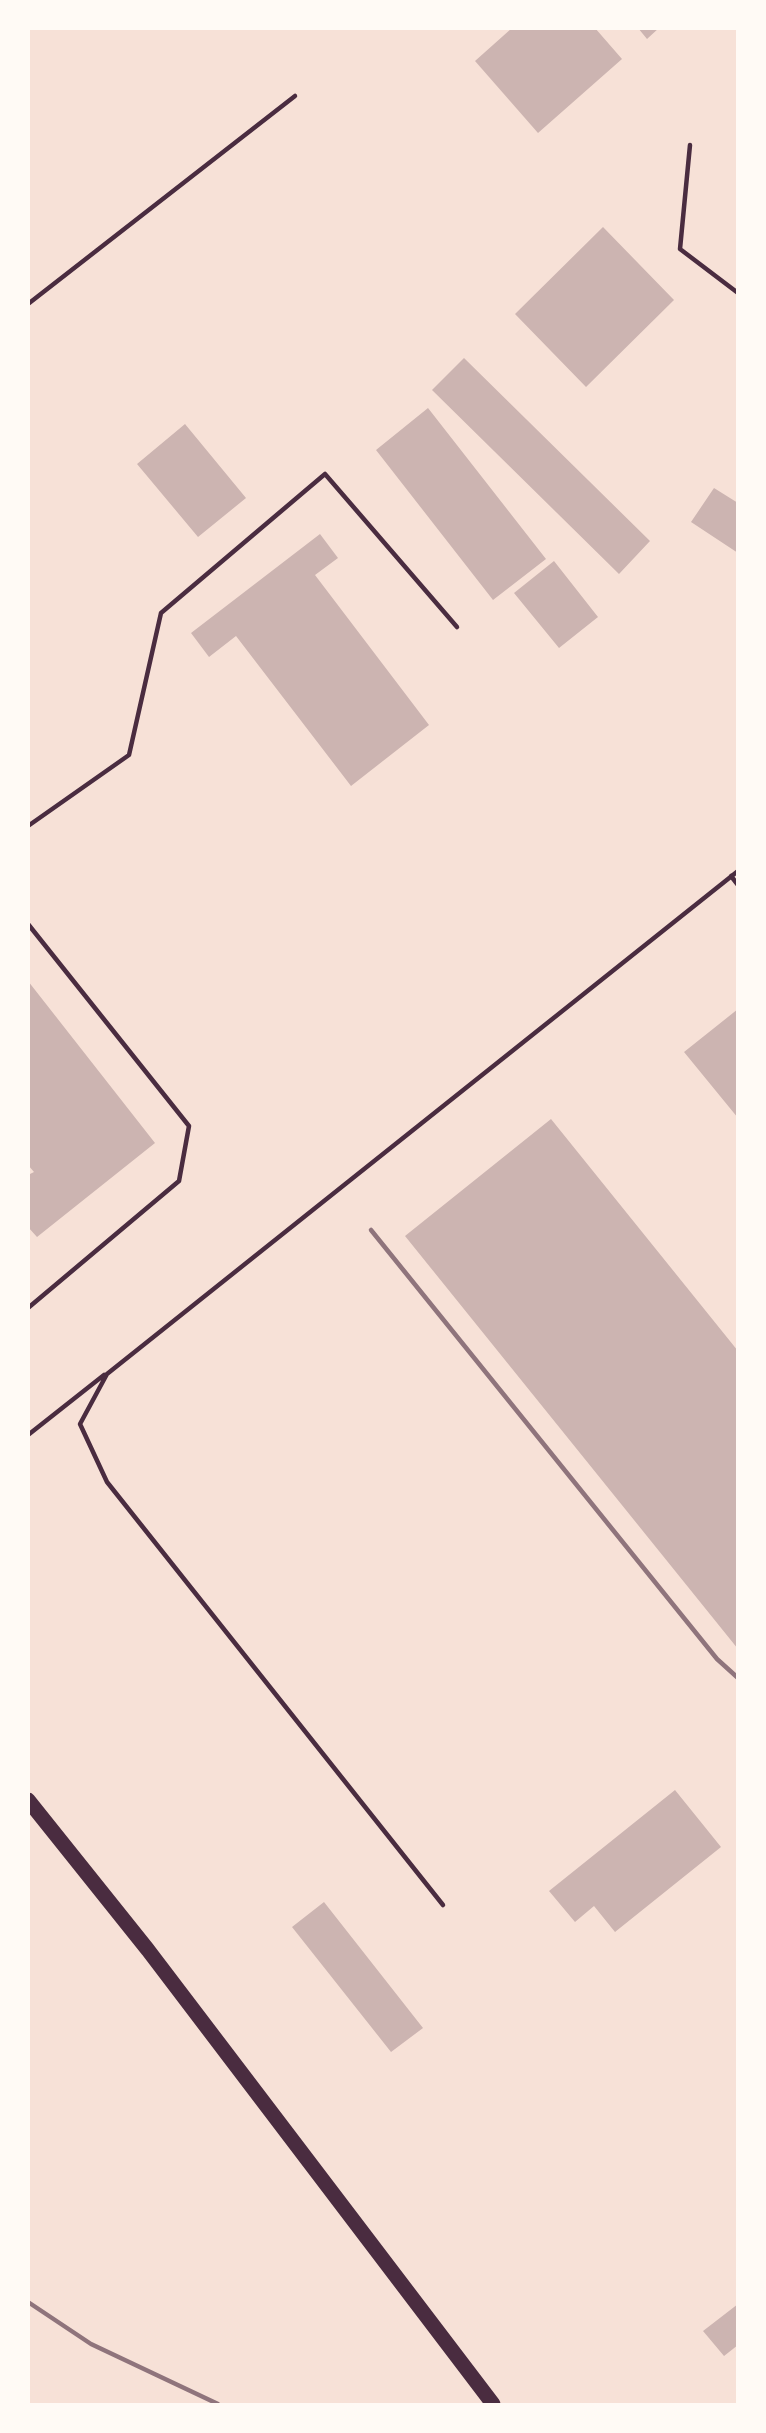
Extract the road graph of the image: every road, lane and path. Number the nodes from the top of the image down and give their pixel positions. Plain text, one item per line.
1 (295, 96) dead end
2 (690, 145) dead end
3 (738, 293) edge
4 (28, 303) edge
5 (457, 627) dead end
6 (28, 826) edge
7 (738, 871) edge
8 (731, 876) junction
9 (738, 885) edge
10 (28, 924) edge
11 (28, 1308) edge
12 (106, 1374) junction
13 (28, 1435) edge
14 (28, 1800) edge
15 (443, 1905) dead end
16 (493, 2404) edge

1 - 4 lane
2 - 3 lane
5 - 6 lane
7 - 8 lane
8 - 9 lane
8 - 12 lane
10 - 11 lane
12 - 13 lane
12 - 15 lane
14 - 16 main road

